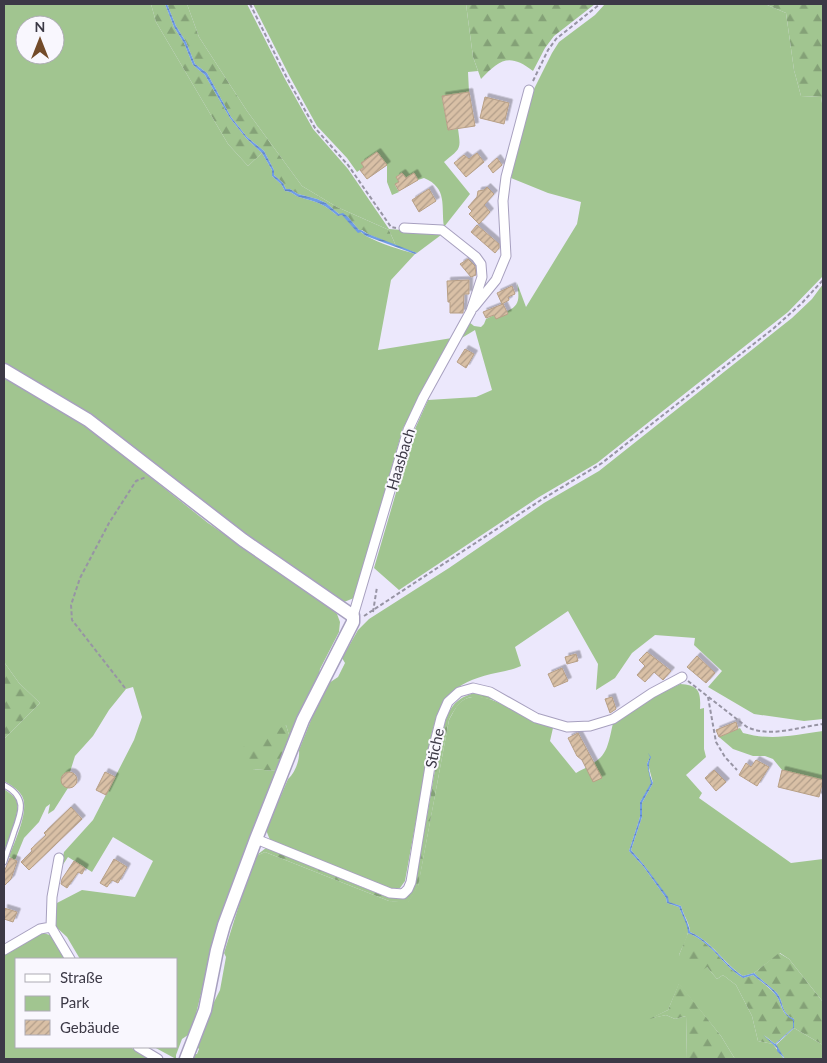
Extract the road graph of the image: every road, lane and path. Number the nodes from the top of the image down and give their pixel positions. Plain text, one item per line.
1 (250, 4) edge
2 (600, 4) edge
3 (529, 90) joint
4 (404, 228) joint
5 (823, 280) edge
6 (471, 311) junction
7 (4, 370) edge
8 (156, 474) junction
9 (377, 587) dead end
10 (372, 612) junction
11 (353, 619) junction
12 (682, 677) joint
13 (125, 688) dead end
14 (708, 697) junction
15 (823, 724) edge
16 (737, 770) dead end
17 (4, 785) edge
18 (256, 839) junction
19 (59, 858) dead end
20 (4, 862) edge
21 (51, 927) junction
22 (4, 950) edge
23 (69, 958) edge
24 (140, 1048) edge
25 (158, 1059) edge
26 (186, 1059) edge

1 - 4 path
2 - 3 path
3 - 6 street, Haasbach
4 - 6 street, Haasbach
5 - 10 path
6 - 11 street, Haasbach
7 - 8 street
8 - 11 street
8 - 13 path
9 - 10 path
10 - 11 path
11 - 18 street
12 - 14 path
12 - 18 street, Stiche
14 - 15 path
14 - 16 path
17 - 20 lane
18 - 26 street
19 - 21 street
21 - 22 street
21 - 23 street
24 - 25 street

